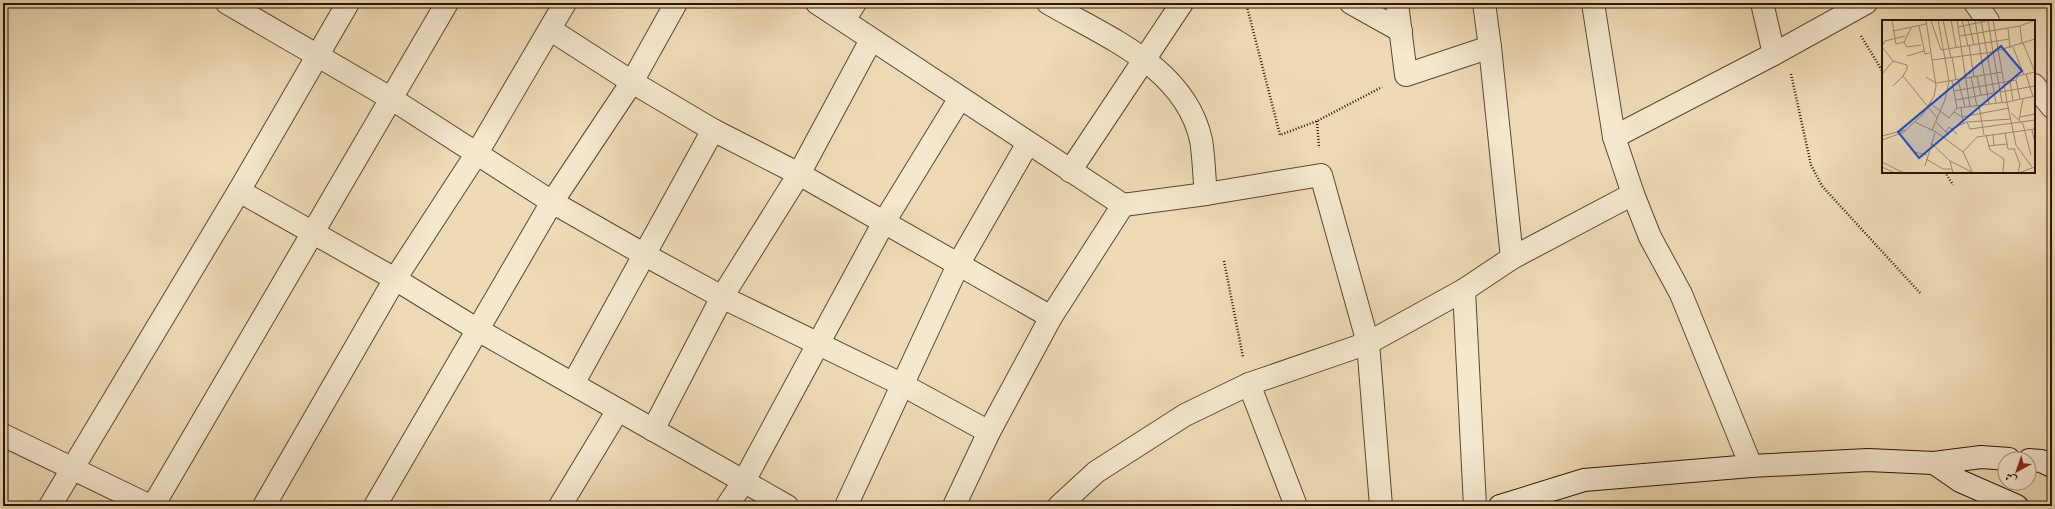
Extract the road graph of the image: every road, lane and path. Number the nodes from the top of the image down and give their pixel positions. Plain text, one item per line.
1 (348, 3) edge
2 (446, 3) edge
3 (565, 3) edge
4 (676, 3) edge
5 (817, 3) edge
6 (1048, 3) edge
7 (1182, 3) edge
8 (1246, 3) edge
9 (1351, 3) edge
10 (1397, 3) edge
11 (1484, 3) edge
12 (1593, 3) edge
13 (1762, 3) edge
14 (1866, 3) edge
15 (1975, 3) edge
16 (232, 4) edge
17 (849, 12) edge
18 (1847, 14) junction
19 (1987, 20) edge
20 (550, 30) junction
21 (1401, 31) junction
22 (871, 40) junction
23 (1490, 47) junction
24 (1780, 51) junction
25 (317, 54) junction
26 (1145, 59) junction
27 (1882, 70) edge
28 (1406, 75) junction
29 (632, 82) junction
30 (2035, 86) edge
31 (960, 98) junction
32 (392, 99) junction
33 (2052, 108) edge
34 (713, 130) junction
35 (1614, 137) junction
36 (1028, 143) junction
37 (477, 153) junction
38 (1070, 171) junction
39 (1946, 173) edge
40 (799, 174) junction
41 (1953, 185) dead end
42 (238, 191) junction
43 (1206, 194) junction
44 (1633, 194) junction
45 (552, 202) junction
46 (1123, 205) junction
47 (884, 222) junction
48 (313, 232) junction
49 (645, 255) junction
50 (1512, 258) junction
51 (1224, 261) dead end
52 (959, 263) junction
53 (395, 279) junction
54 (1464, 290) junction
55 (1921, 294) dead end
56 (722, 297) junction
57 (1051, 317) junction
58 (478, 330) junction
59 (818, 342) junction
60 (1368, 343) junction
61 (573, 384) junction
62 (901, 384) junction
63 (1249, 384) junction
64 (618, 410) junction
65 (653, 430) junction
66 (989, 432) junction
67 (3, 435) edge
68 (1997, 458) edge
69 (2037, 461) edge
70 (1934, 463) junction
71 (1751, 466) junction
72 (2052, 466) edge
73 (73, 467) junction
74 (744, 481) junction
75 (50, 506) edge
76 (150, 506) edge
77 (153, 506) edge
78 (264, 506) edge
79 (375, 506) edge
80 (560, 506) edge
81 (727, 506) edge
82 (787, 506) edge
83 (846, 506) edge
84 (954, 506) edge
85 (1059, 506) edge
86 (1296, 506) edge
87 (1381, 506) edge
88 (1475, 506) edge
89 (1500, 506) edge
90 (2017, 506) edge

1 - 25 street
2 - 32 street
3 - 20 street
4 - 29 street
5 - 17 street
6 - 26 street
7 - 26 street
8 - 28 path
9 - 21 street
10 - 21 street
11 - 23 street
12 - 35 street
13 - 24 street
14 - 18 street
15 - 19 street
16 - 25 street
17 - 22 street
18 - 24 street
18 - 27 path
20 - 29 street
20 - 37 street
21 - 28 street
22 - 31 street
22 - 40 street
23 - 28 street
23 - 50 street
24 - 35 street
24 - 55 path
25 - 32 street
25 - 42 street
26 - 38 street
26 - 43 street
29 - 34 street
29 - 45 street
30 - 33 street
31 - 36 street
31 - 47 street
32 - 37 street
32 - 48 street
34 - 40 street
34 - 49 street
35 - 44 street
36 - 38 street
36 - 52 street
37 - 45 street
37 - 53 street
38 - 46 street
39 - 41 path
40 - 47 street
40 - 56 street
42 - 48 street
42 - 73 street
43 - 46 street
43 - 60 street
44 - 50 street
44 - 71 street
45 - 49 street
45 - 58 street
46 - 57 street
47 - 52 street
47 - 59 street
48 - 53 street
48 - 77 street
49 - 56 street
49 - 61 street
50 - 54 street
51 - 63 path
52 - 57 street
52 - 62 street
53 - 58 street
53 - 78 street
54 - 60 street
54 - 88 street
56 - 59 street
56 - 65 street
57 - 66 street
58 - 61 street
58 - 79 street
59 - 62 street
59 - 74 street
60 - 63 street
60 - 87 street
61 - 64 street
62 - 66 street
62 - 83 street
63 - 85 street
63 - 86 street
64 - 65 street
64 - 80 street
65 - 74 street
66 - 84 street
67 - 73 street
68 - 70 street
69 - 72 street
70 - 71 street
70 - 90 street
71 - 89 street
73 - 75 street
73 - 76 street
74 - 81 street
74 - 82 street

